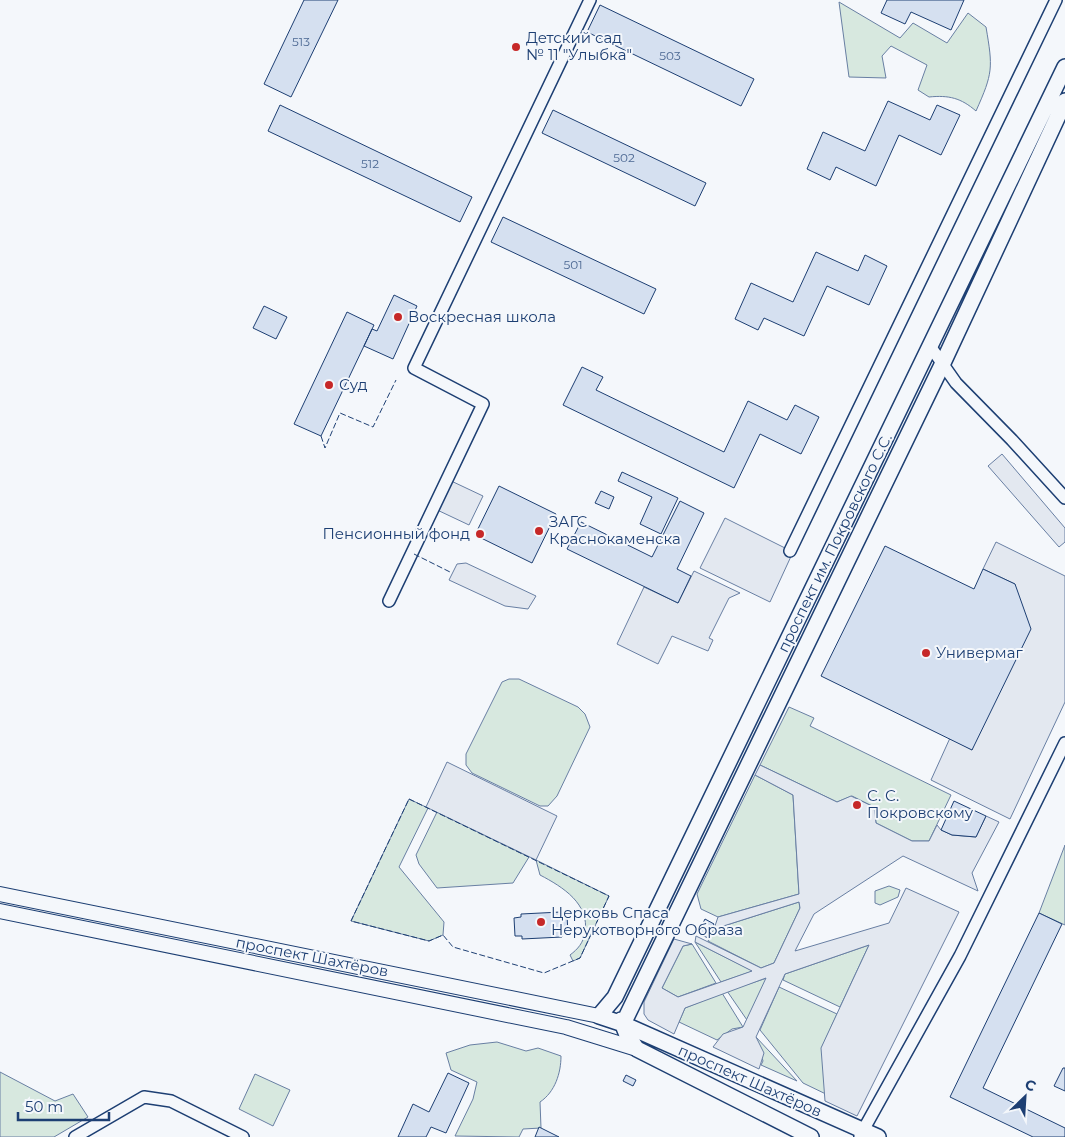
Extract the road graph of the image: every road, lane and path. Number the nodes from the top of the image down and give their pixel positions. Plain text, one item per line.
1 (590, 0) edge
2 (1056, 0) edge
3 (1065, 67) edge
4 (1065, 101) edge
5 (930, 346) junction
6 (942, 365) junction
7 (1065, 498) edge
8 (790, 551) dead end
9 (388, 601) dead end
10 (1065, 743) edge
11 (0, 894) edge
12 (0, 911) edge
13 (615, 997) junction
14 (599, 1016) junction
15 (623, 1024) junction
16 (580, 1031) junction
17 (637, 1049) junction
18 (861, 1134) edge
19 (75, 1137) edge
20 (243, 1137) edge
21 (811, 1137) edge
22 (878, 1137) edge

1 - 9 street
2 - 8 street
3 - 5 main road, проспект им. Покровского С.С.
4 - 6 main road, проспект им. Покровского С.С.
5 - 6 street
5 - 13 main road, проспект им. Покровского С.С.
6 - 7 street
6 - 15 main road, проспект им. Покровского С.С.
10 - 18 street
11 - 14 street, проспект Шахтёров
12 - 16 street, проспект Шахтёров
13 - 14 main road, проспект им. Покровского С.С.
13 - 15 main road
14 - 15 main road, проспект Шахтёров
15 - 16 street, проспект Шахтёров
15 - 17 main road
15 - 18 main road, проспект Шахтёров
16 - 17 street, проспект Шахтёров
17 - 21 main road, проспект Шахтёров
18 - 22 main road, проспект Шахтёров
19 - 20 street

